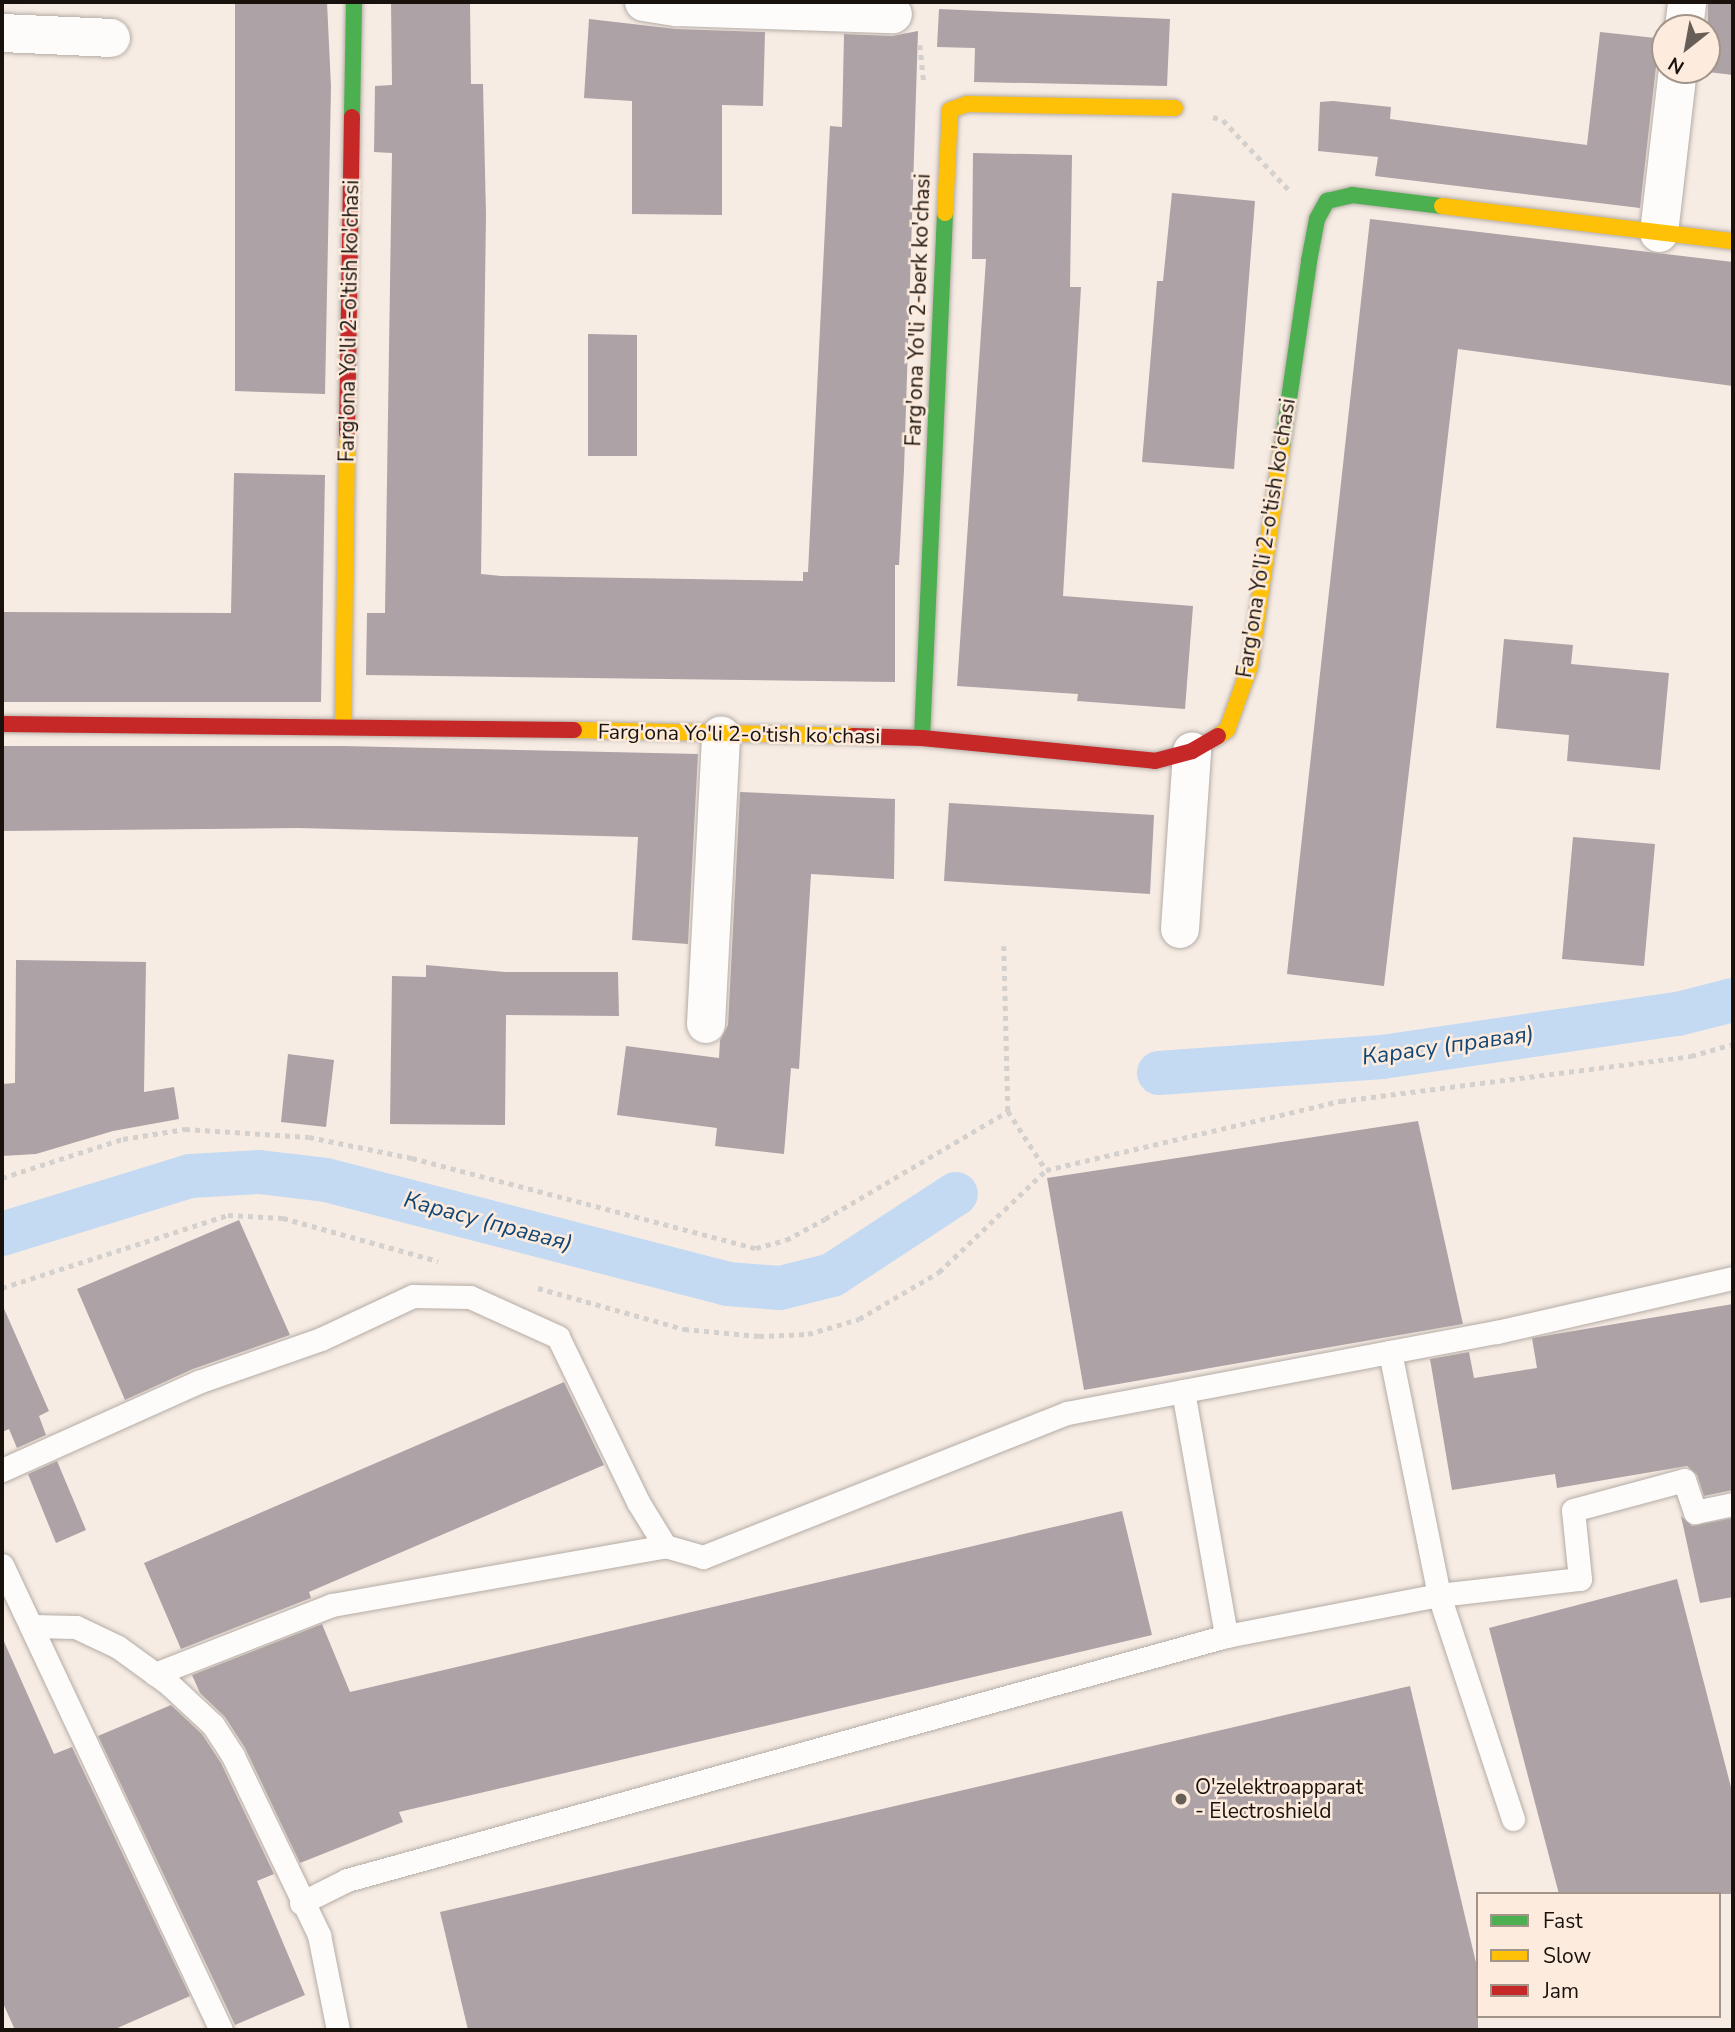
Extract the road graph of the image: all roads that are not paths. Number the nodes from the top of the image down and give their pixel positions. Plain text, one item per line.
1 (354, 2) edge
2 (644, 2) edge
3 (893, 14) road end
4 (2, 33) edge
5 (111, 38) dead end
6 (1676, 84) edge
7 (1175, 108) road end
8 (1659, 233) junction
9 (1733, 241) edge
10 (2, 724) edge
11 (342, 724) junction
12 (721, 735) junction
13 (922, 738) junction
14 (1192, 751) junction
15 (1180, 929) dead end
16 (706, 1024) dead end
17 (1733, 1278) edge
18 (1390, 1352) junction
19 (1183, 1391) junction
20 (2, 1470) edge
21 (1733, 1504) edge
22 (665, 1546) junction
23 (2, 1564) edge
24 (1439, 1595) junction
25 (30, 1626) junction
26 (1226, 1636) junction
27 (155, 1674) junction
28 (1513, 1819) dead end
29 (301, 1903) junction
30 (221, 2030) edge
31 (338, 2030) edge

1 - 11 street, Farg'ona Yo'li 2-o'tish ko'chasi
2 - 3 street
4 - 5 street
6 - 8 street
7 - 13 street, Farg'ona Yo'li 2-berk ko'chasi
8 - 9 street
8 - 14 street, Farg'ona Yo'li 2-o'tish ko'chasi
10 - 11 street, Farg'ona Yo'li 2-o'tish ko'chasi
11 - 12 street, Farg'ona Yo'li 2-o'tish ko'chasi
12 - 13 street, Farg'ona Yo'li 2-o'tish ko'chasi
12 - 16 street
13 - 14 street, Farg'ona Yo'li 2-o'tish ko'chasi
14 - 15 street
17 - 18 lane
18 - 19 lane
18 - 24 lane
19 - 22 lane
19 - 26 lane
20 - 22 lane
21 - 24 lane
22 - 27 lane
23 - 25 lane
24 - 26 lane
24 - 28 lane
25 - 27 lane
25 - 30 lane
26 - 29 lane
27 - 29 lane
29 - 31 lane

